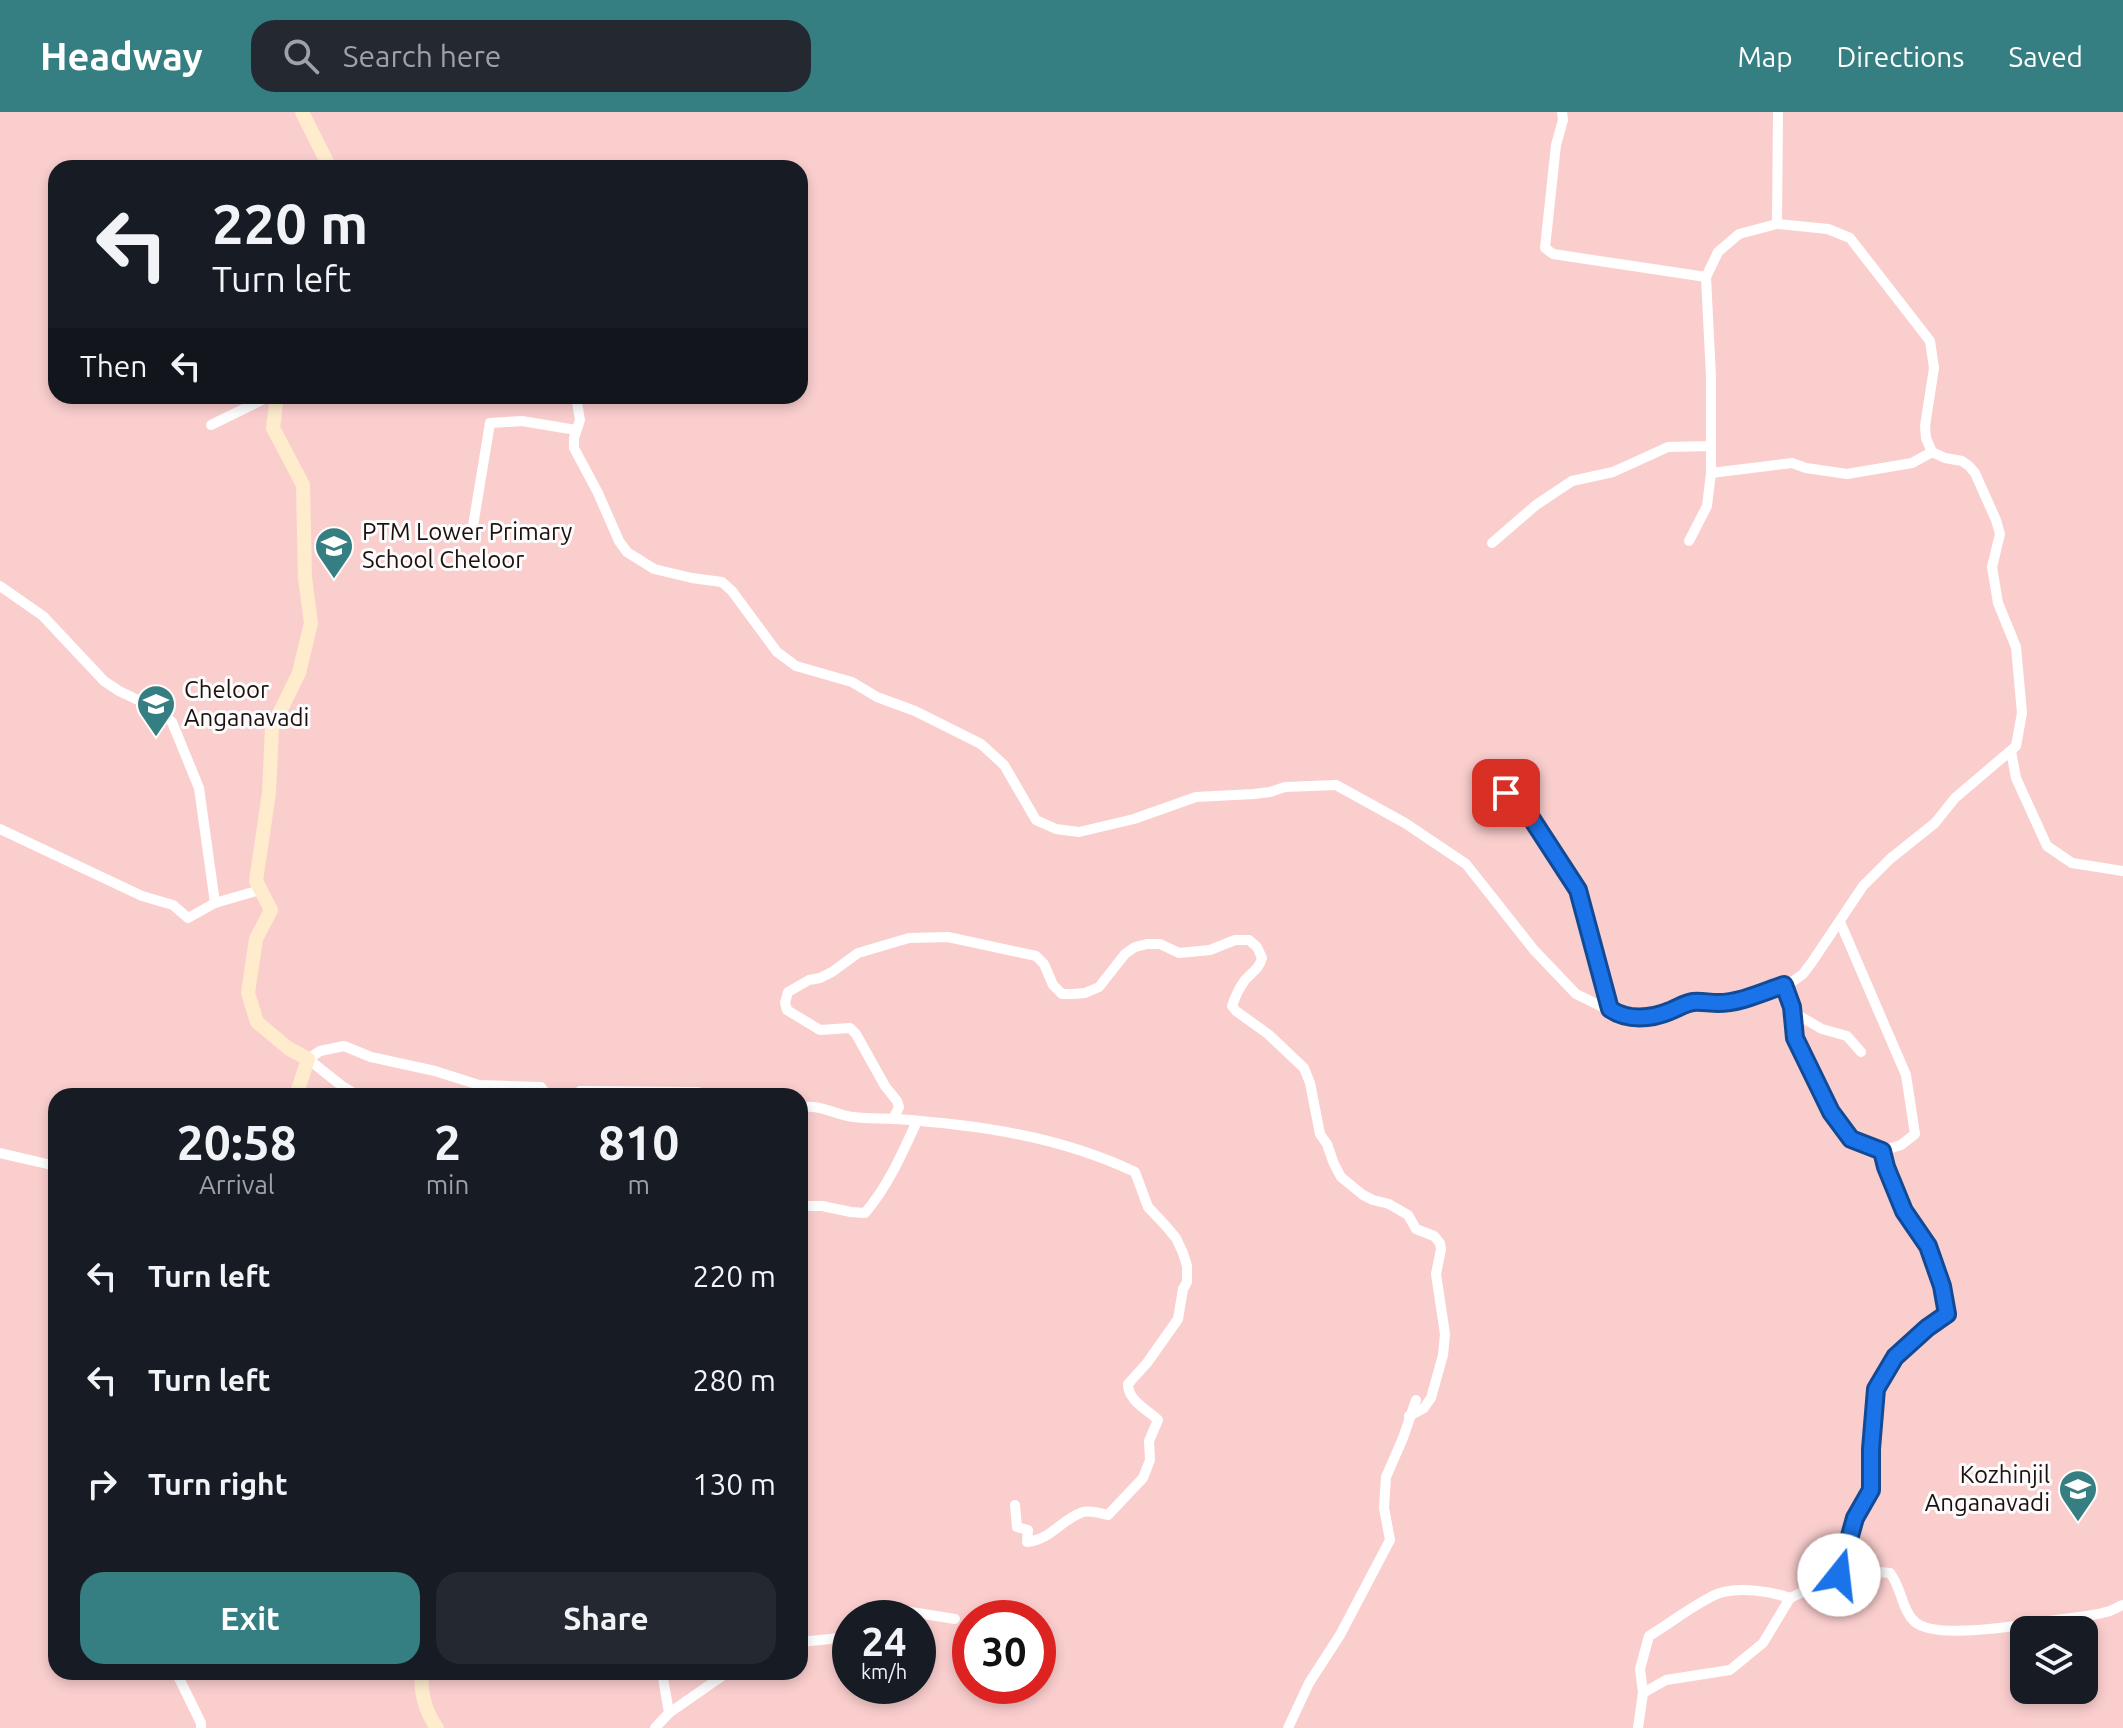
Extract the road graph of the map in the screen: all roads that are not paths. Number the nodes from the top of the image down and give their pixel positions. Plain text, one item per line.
1 (302, 112) edge
2 (1562, 112) edge
3 (1778, 112) edge
4 (326, 160) edge
5 (1777, 224) junction
6 (1706, 277) junction
7 (254, 404) edge
8 (276, 404) edge
9 (577, 404) edge
10 (211, 425) dead end
11 (576, 430) junction
12 (1711, 446) junction
13 (1932, 452) junction
14 (1711, 473) junction
15 (473, 526) dead end
16 (1689, 541) dead end
17 (1492, 543) dead end
18 (0, 586) edge
19 (2011, 751) junction
20 (1488, 779) dead end
21 (0, 829) edge
22 (2123, 871) edge
23 (260, 890) junction
24 (215, 903) junction
25 (1840, 922) junction
26 (1784, 985) junction
27 (1792, 1007) junction
28 (1610, 1009) junction
29 (1861, 1052) dead end
30 (308, 1059) junction
31 (299, 1088) edge
32 (345, 1088) edge
33 (542, 1088) edge
34 (808, 1106) edge
35 (893, 1119) junction
36 (917, 1121) junction
37 (1882, 1151) junction
38 (0, 1153) edge
39 (48, 1164) edge
40 (808, 1206) edge
41 (1416, 1400) dead end
42 (1409, 1416) junction
43 (1015, 1505) dead end
44 (1839, 1575) junction
45 (1790, 1598) junction
46 (2123, 1605) edge
47 (832, 1639) edge
48 (808, 1641) edge
49 (180, 1680) edge
50 (422, 1680) edge
51 (663, 1680) edge
52 (716, 1680) edge
53 (1643, 1693) junction
54 (669, 1713) junction
55 (201, 1728) edge
56 (437, 1728) edge
57 (655, 1728) edge
58 (1288, 1728) edge
59 (1638, 1728) edge

1 - 4 main road
2 - 6 street
3 - 5 street
5 - 6 street
5 - 13 street
6 - 12 street
7 - 10 street
8 - 23 main road
9 - 11 street
11 - 15 street
11 - 28 street
12 - 14 street
12 - 17 street
13 - 14 street
13 - 19 street
14 - 16 street
18 - 24 street
19 - 22 street
19 - 25 street
20 - 28 street
21 - 24 street
23 - 24 street
23 - 30 main road
25 - 26 street
25 - 37 street
26 - 27 street
26 - 28 street
27 - 29 street
27 - 37 street
30 - 31 main road
30 - 32 street
30 - 33 street
34 - 35 street
35 - 36 street
35 - 42 street
36 - 40 street
36 - 43 street
37 - 44 street
38 - 39 street
41 - 42 street
42 - 58 street
44 - 45 street
44 - 46 street
45 - 53 street
45 - 53 street
47 - 48 street
49 - 55 street
50 - 56 main road
51 - 54 street
52 - 54 street
53 - 59 street
54 - 57 street

